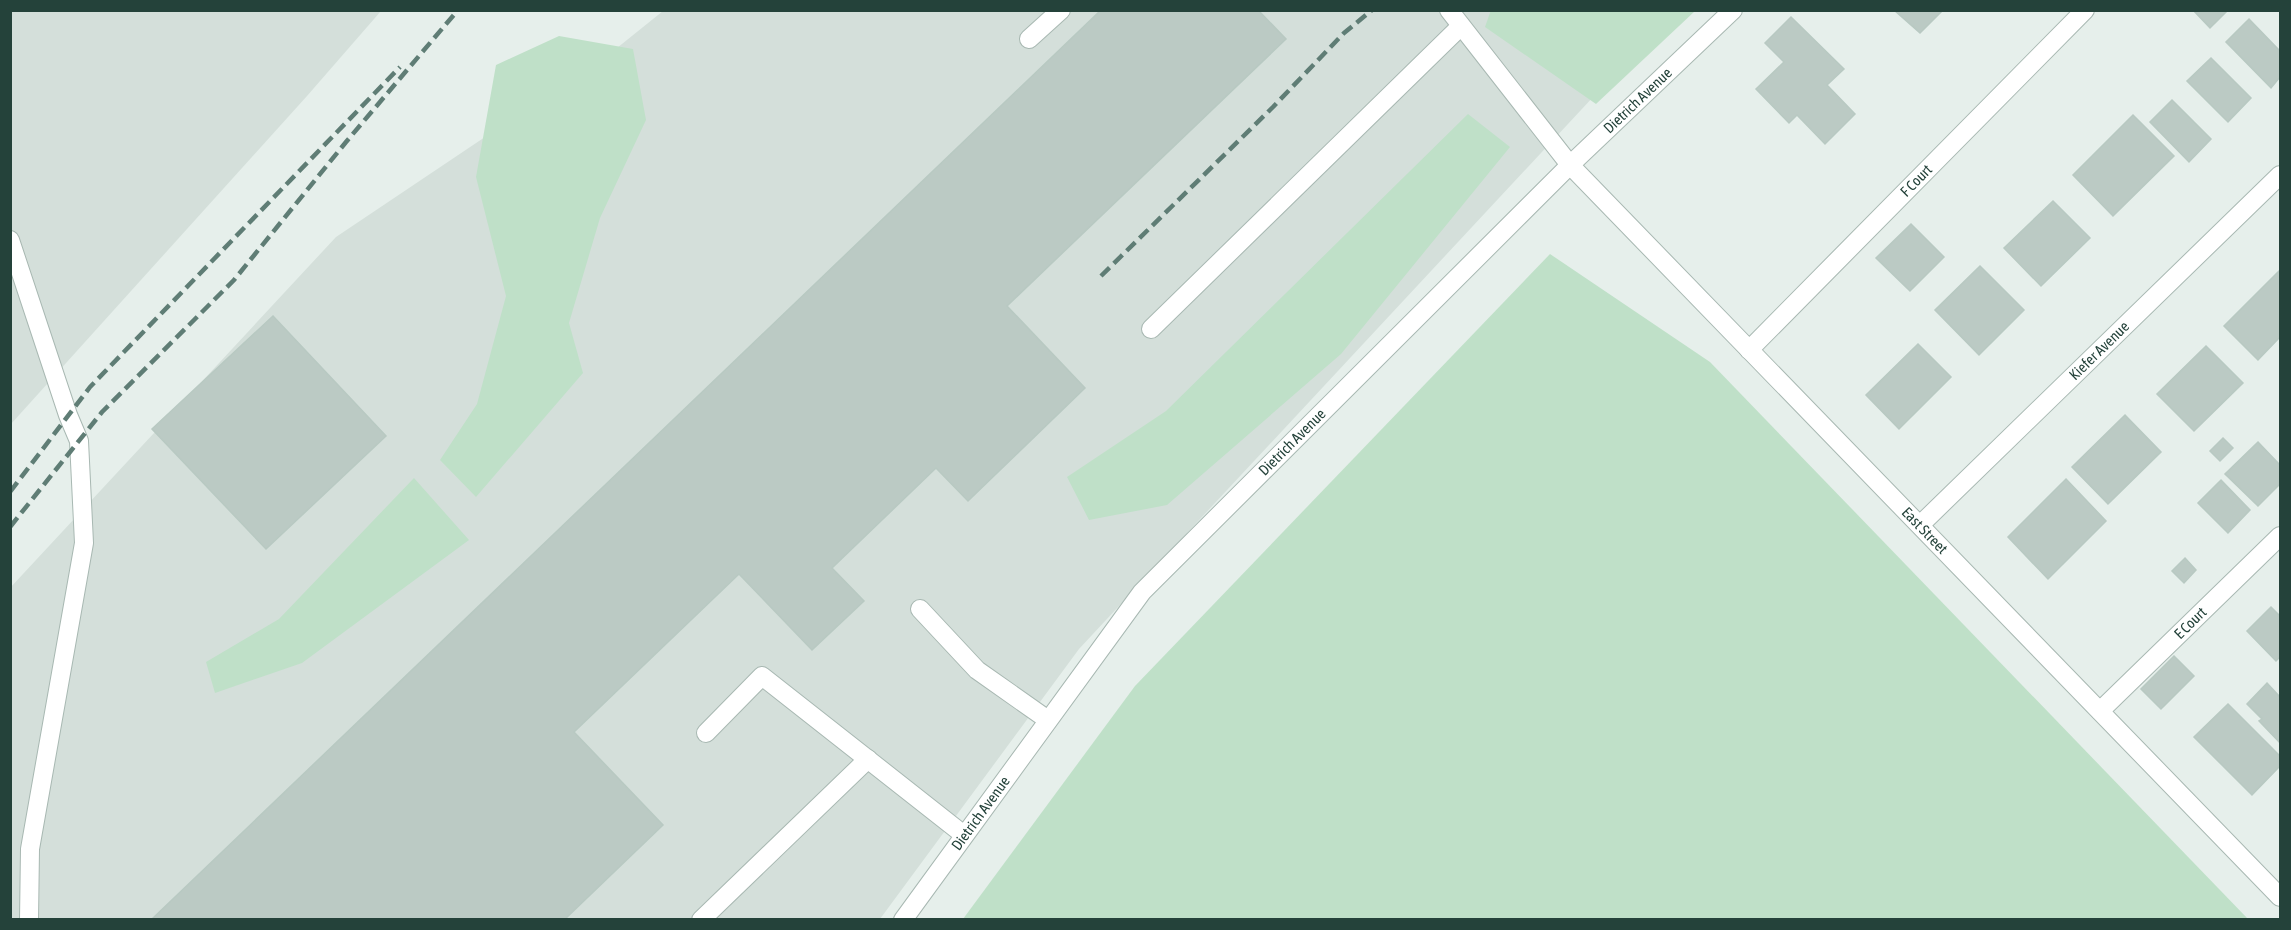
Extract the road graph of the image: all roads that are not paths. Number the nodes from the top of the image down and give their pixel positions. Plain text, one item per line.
1 (1060, 10) edge
2 (1449, 10) edge
3 (1733, 10) edge
4 (2085, 10) edge
5 (1461, 26) junction
6 (1029, 39) dead end
7 (1570, 165) junction
8 (2280, 175) edge
9 (10, 240) edge
10 (1151, 329) dead end
11 (1749, 350) junction
12 (1920, 525) junction
13 (2280, 536) edge
14 (920, 609) dead end
15 (2100, 711) junction
16 (1048, 720) junction
17 (706, 733) dead end
18 (868, 759) junction
19 (964, 835) junction
20 (2280, 897) edge
21 (29, 920) edge
22 (700, 920) edge
23 (903, 920) edge

1 - 6 street
2 - 5 street, East Street
3 - 7 street, Dietrich Avenue
4 - 11 street, F Court
5 - 7 street, East Street
5 - 10 street
7 - 11 street, East Street
7 - 16 street, Dietrich Avenue
8 - 12 street, Kiefer Avenue
9 - 21 street
11 - 12 street, East Street
12 - 15 street, East Street
13 - 15 street, E Court
14 - 16 street
15 - 20 street, East Street
16 - 19 street, Dietrich Avenue
17 - 18 street
18 - 19 street
18 - 22 street
19 - 23 street, Dietrich Avenue

